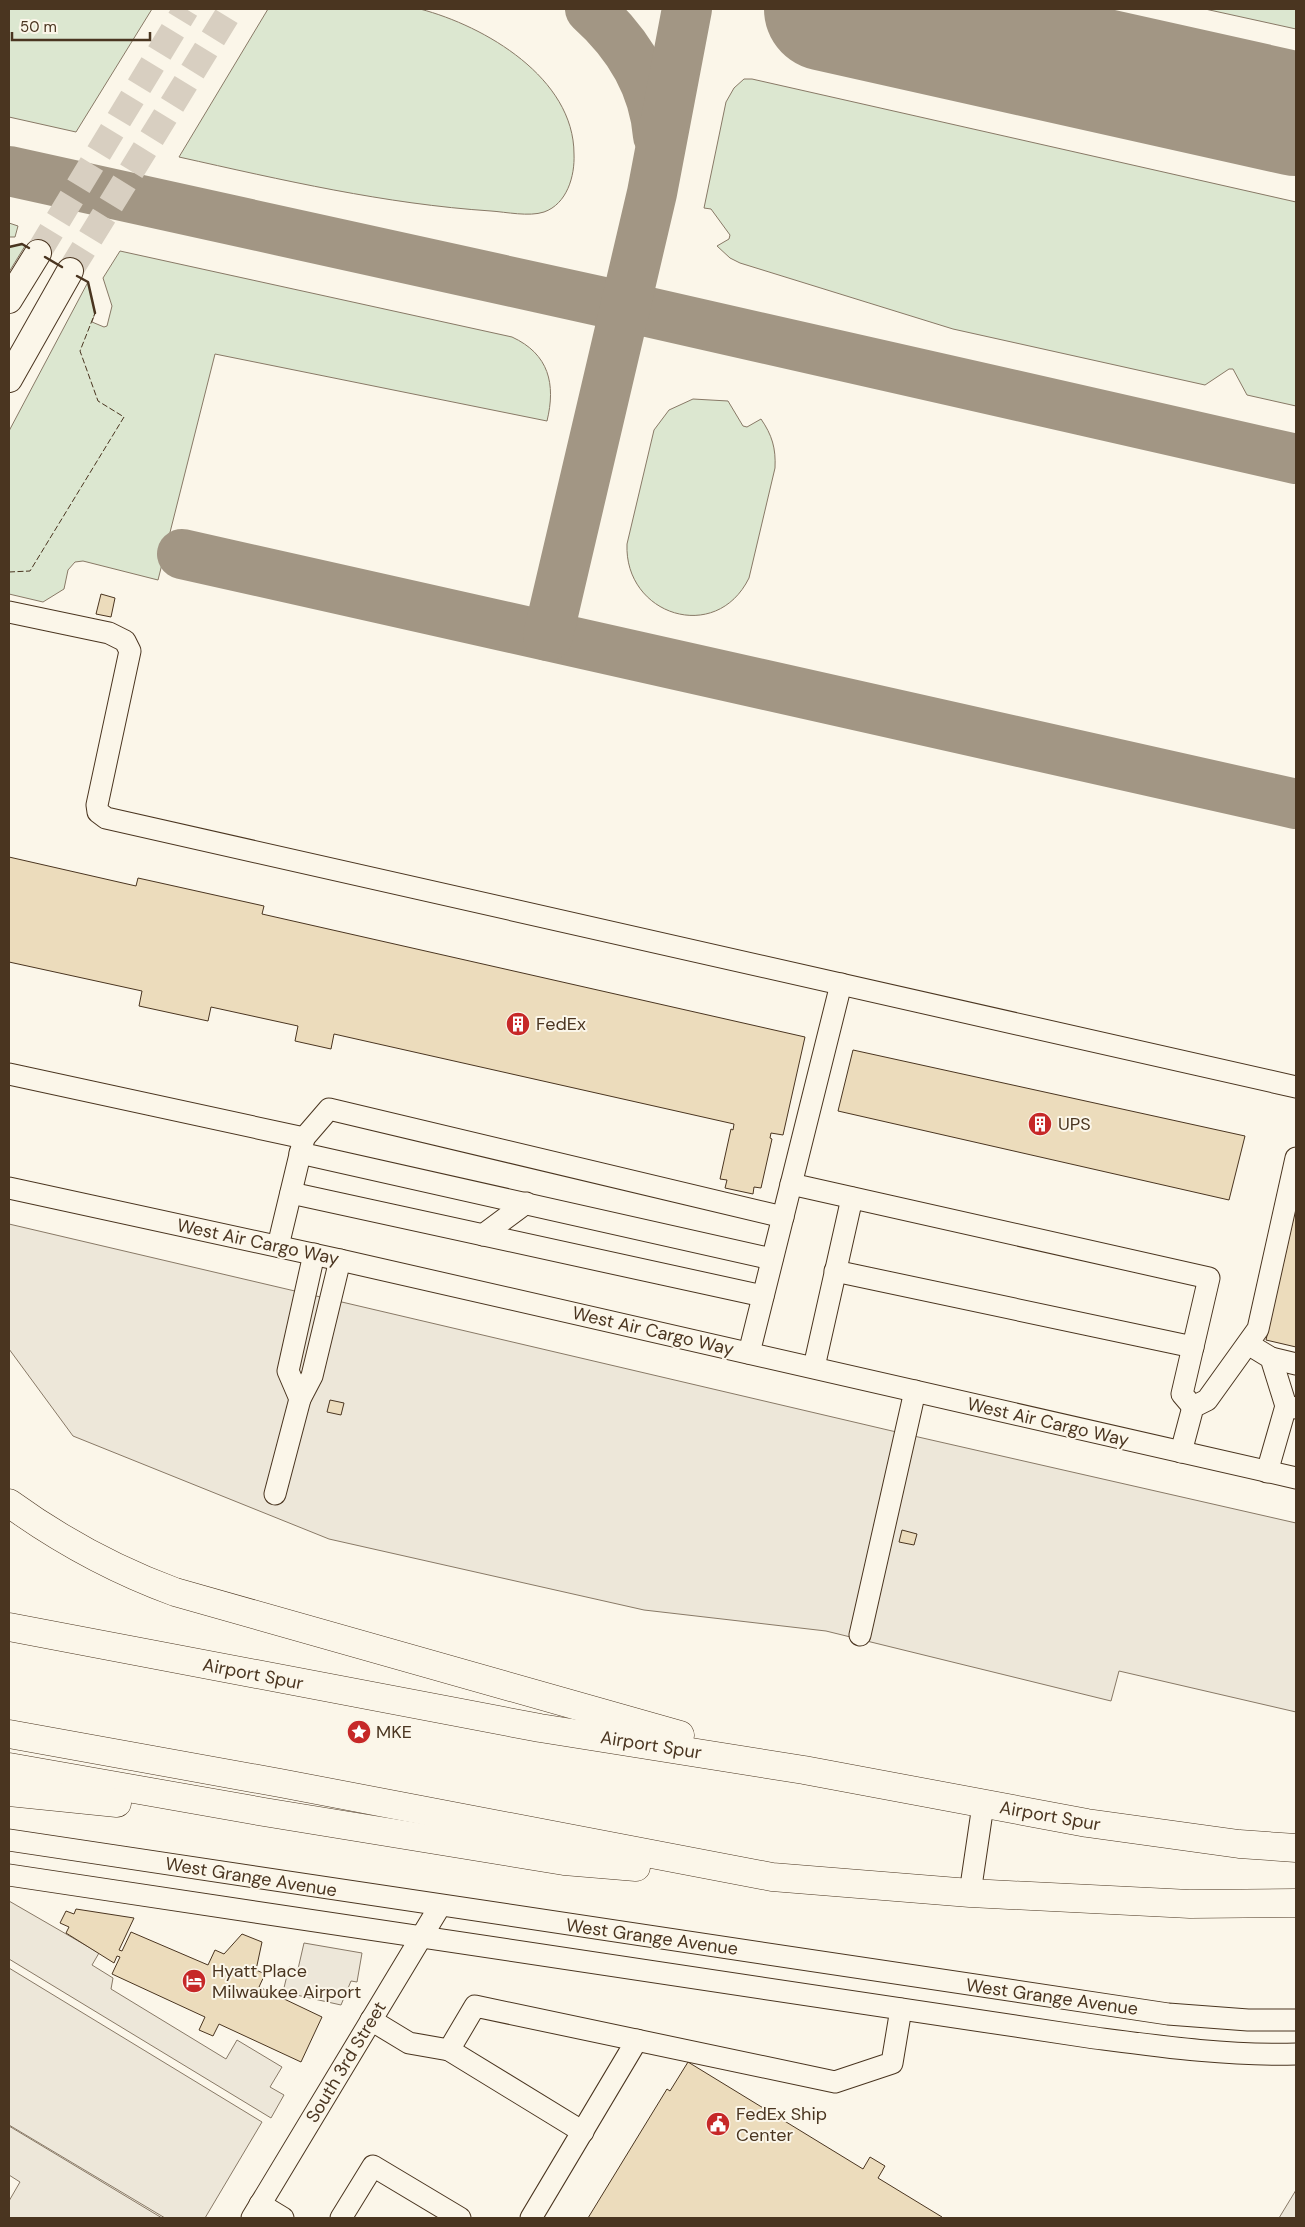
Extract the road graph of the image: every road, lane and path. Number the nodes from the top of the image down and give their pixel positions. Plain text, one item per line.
1 (38, 253) tunnel mouth
2 (70, 271) tunnel mouth
3 (9, 300) edge
4 (9, 379) edge
5 (9, 612) edge
6 (841, 984) junction
7 (9, 1074) edge
8 (1296, 1087) edge
9 (302, 1145) junction
10 (1296, 1158) edge
11 (791, 1184) junction
12 (9, 1188) edge
13 (291, 1193) junction
14 (852, 1198) junction
15 (526, 1204) junction
16 (783, 1217) junction
17 (483, 1235) junction
18 (278, 1246) junction
19 (333, 1258) junction
20 (772, 1259) junction
21 (836, 1271) junction
22 (763, 1296) junction
23 (1248, 1344) junction
24 (1194, 1347) junction
25 (749, 1353) junction
26 (1271, 1358) junction
27 (1296, 1364) edge
28 (814, 1367) junction
29 (915, 1391) junction
30 (300, 1398) junction
31 (1291, 1407) edge
32 (1193, 1408) junction
33 (1181, 1452) junction
34 (1267, 1472) junction
35 (1296, 1478) edge
36 (275, 1494) dead end
37 (9, 1503) edge
38 (9, 1626) edge
39 (860, 1635) dead end
40 (9, 1734) edge
41 (9, 1768) edge
42 (804, 1770) junction
43 (9, 1792) edge
44 (983, 1805) junction
45 (264, 1812) junction
46 (9, 1840) edge
47 (1296, 1848) edge
48 (9, 1875) edge
49 (772, 1877) junction
50 (970, 1893) junction
51 (1296, 1903) edge
52 (440, 1906) junction
53 (569, 1925) junction
54 (421, 1937) junction
55 (564, 1959) junction
56 (1093, 2003) junction
57 (901, 2009) junction
58 (371, 2020) junction
59 (1296, 2020) edge
60 (1088, 2037) junction
61 (637, 2040) junction
62 (449, 2050) junction
63 (1296, 2054) edge
64 (583, 2132) junction
65 (256, 2211) edge
66 (283, 2218) edge
67 (341, 2218) edge
68 (460, 2218) edge
69 (532, 2218) edge

1 - 3 main road
2 - 4 main road
5 - 6 street
6 - 8 street
6 - 11 street
7 - 9 street
9 - 13 street
9 - 15 street
9 - 16 street
10 - 23 street
11 - 14 street
11 - 16 street
12 - 18 street, West Air Cargo Way
13 - 17 street
13 - 18 street
14 - 21 street
14 - 24 street
15 - 17 street
15 - 20 street
16 - 20 street
17 - 22 street
18 - 19 street, West Air Cargo Way
19 - 25 street, West Air Cargo Way
19 - 30 street
19 - 30 street
20 - 22 street
21 - 24 street
21 - 28 street
22 - 25 street
23 - 26 street
23 - 32 street
24 - 32 street
25 - 28 street, West Air Cargo Way
26 - 27 street
26 - 31 street
28 - 29 street, West Air Cargo Way
29 - 33 street, West Air Cargo Way
29 - 39 street
30 - 36 street
31 - 34 street
32 - 33 street
33 - 34 street, West Air Cargo Way
34 - 35 street, West Air Cargo Way
37 - 42 highway
38 - 42 highway, Airport Spur
40 - 49 highway
41 - 45 highway
42 - 44 highway, Airport Spur
43 - 45 highway
44 - 47 highway, Airport Spur
44 - 50 street
45 - 49 highway
46 - 52 street, West Grange Avenue
48 - 54 street, West Grange Avenue
49 - 50 highway
50 - 51 highway
52 - 53 street, West Grange Avenue
52 - 54 street, South 3rd Street
53 - 55 street
53 - 56 street, West Grange Avenue
54 - 55 street, West Grange Avenue
54 - 58 street, South 3rd Street
55 - 57 street, West Grange Avenue
56 - 59 street, West Grange Avenue
56 - 60 street
57 - 60 street, West Grange Avenue
57 - 61 street
58 - 62 street
58 - 65 street, South 3rd Street
60 - 63 street, West Grange Avenue
61 - 62 street
61 - 64 street
62 - 64 street
64 - 69 street
65 - 66 street
67 - 68 street

